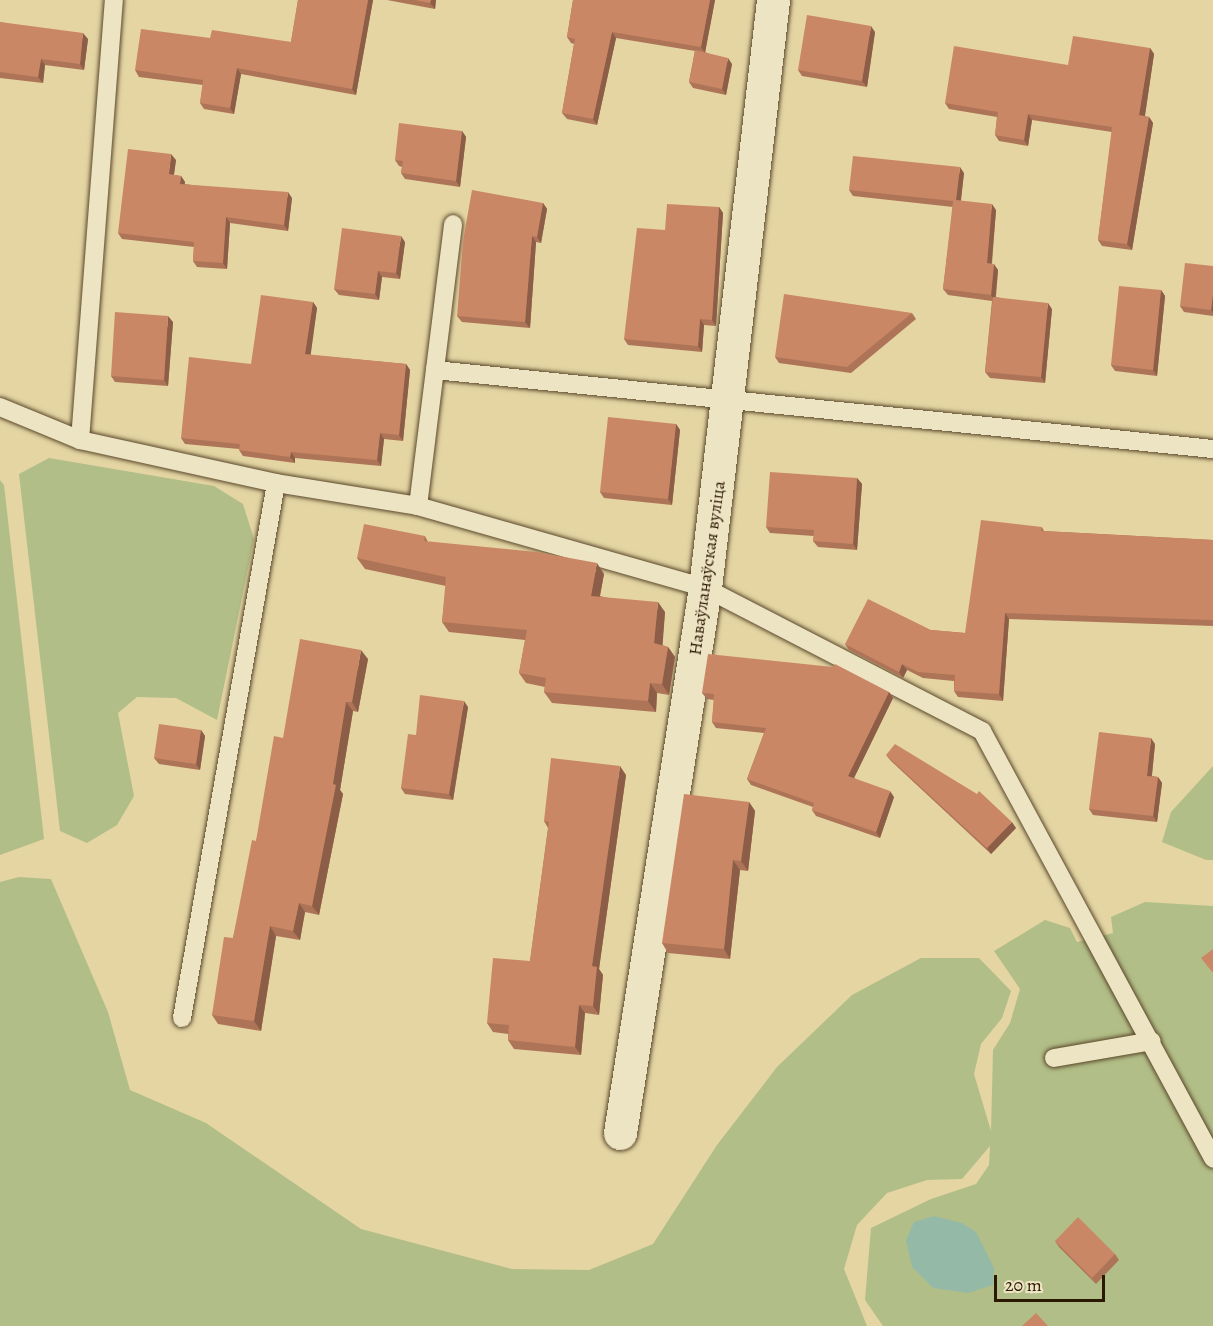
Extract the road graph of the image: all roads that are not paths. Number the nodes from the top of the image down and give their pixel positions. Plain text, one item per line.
1 (114, 0) edge
2 (773, 0) edge
3 (453, 224) dead end
4 (435, 370) junction
5 (729, 402) junction
6 (0, 407) edge
7 (81, 440) junction
8 (1213, 449) edge
9 (276, 483) junction
10 (418, 506) junction
11 (705, 588) junction
12 (182, 1018) dead end
13 (1152, 1041) junction
14 (1054, 1058) dead end
15 (620, 1133) dead end
16 (1213, 1159) edge

1 - 7 lane
2 - 5 street, Наваўланаўская вуліца
3 - 4 lane
4 - 5 lane
4 - 10 lane
5 - 8 lane
5 - 11 street, Наваўланаўская вуліца
6 - 7 lane
7 - 9 lane
9 - 10 lane
9 - 12 lane
10 - 11 lane
11 - 13 lane
11 - 15 street, Наваўланаўская вуліца
13 - 14 lane
13 - 16 lane

